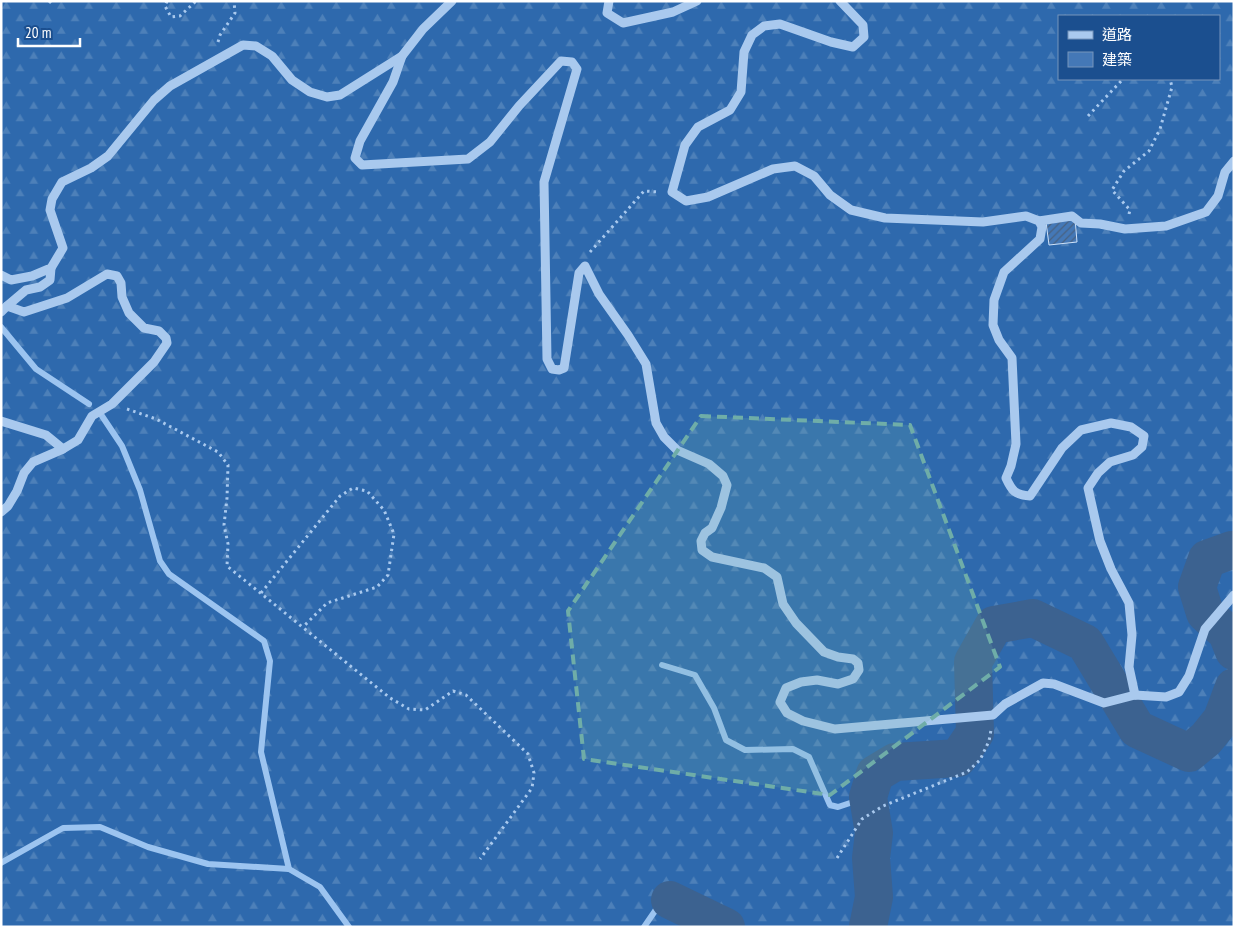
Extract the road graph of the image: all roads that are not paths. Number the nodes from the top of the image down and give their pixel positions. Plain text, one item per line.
1 (452, 1) edge
2 (609, 1) edge
3 (697, 1) edge
4 (840, 1) edge
5 (402, 56) junction
6 (1234, 161) edge
7 (1039, 221) junction
8 (51, 268) junction
9 (1, 275) edge
10 (4, 309) edge
11 (1, 421) edge
12 (63, 449) junction
13 (1, 512) edge
14 (1234, 595) edge
15 (1135, 695) junction

1 - 5 lane
2 - 3 lane
4 - 7 lane
5 - 8 lane
5 - 15 lane
6 - 7 lane
7 - 15 lane
8 - 9 lane
8 - 10 lane
10 - 12 lane
11 - 12 lane
12 - 13 lane
14 - 15 lane

